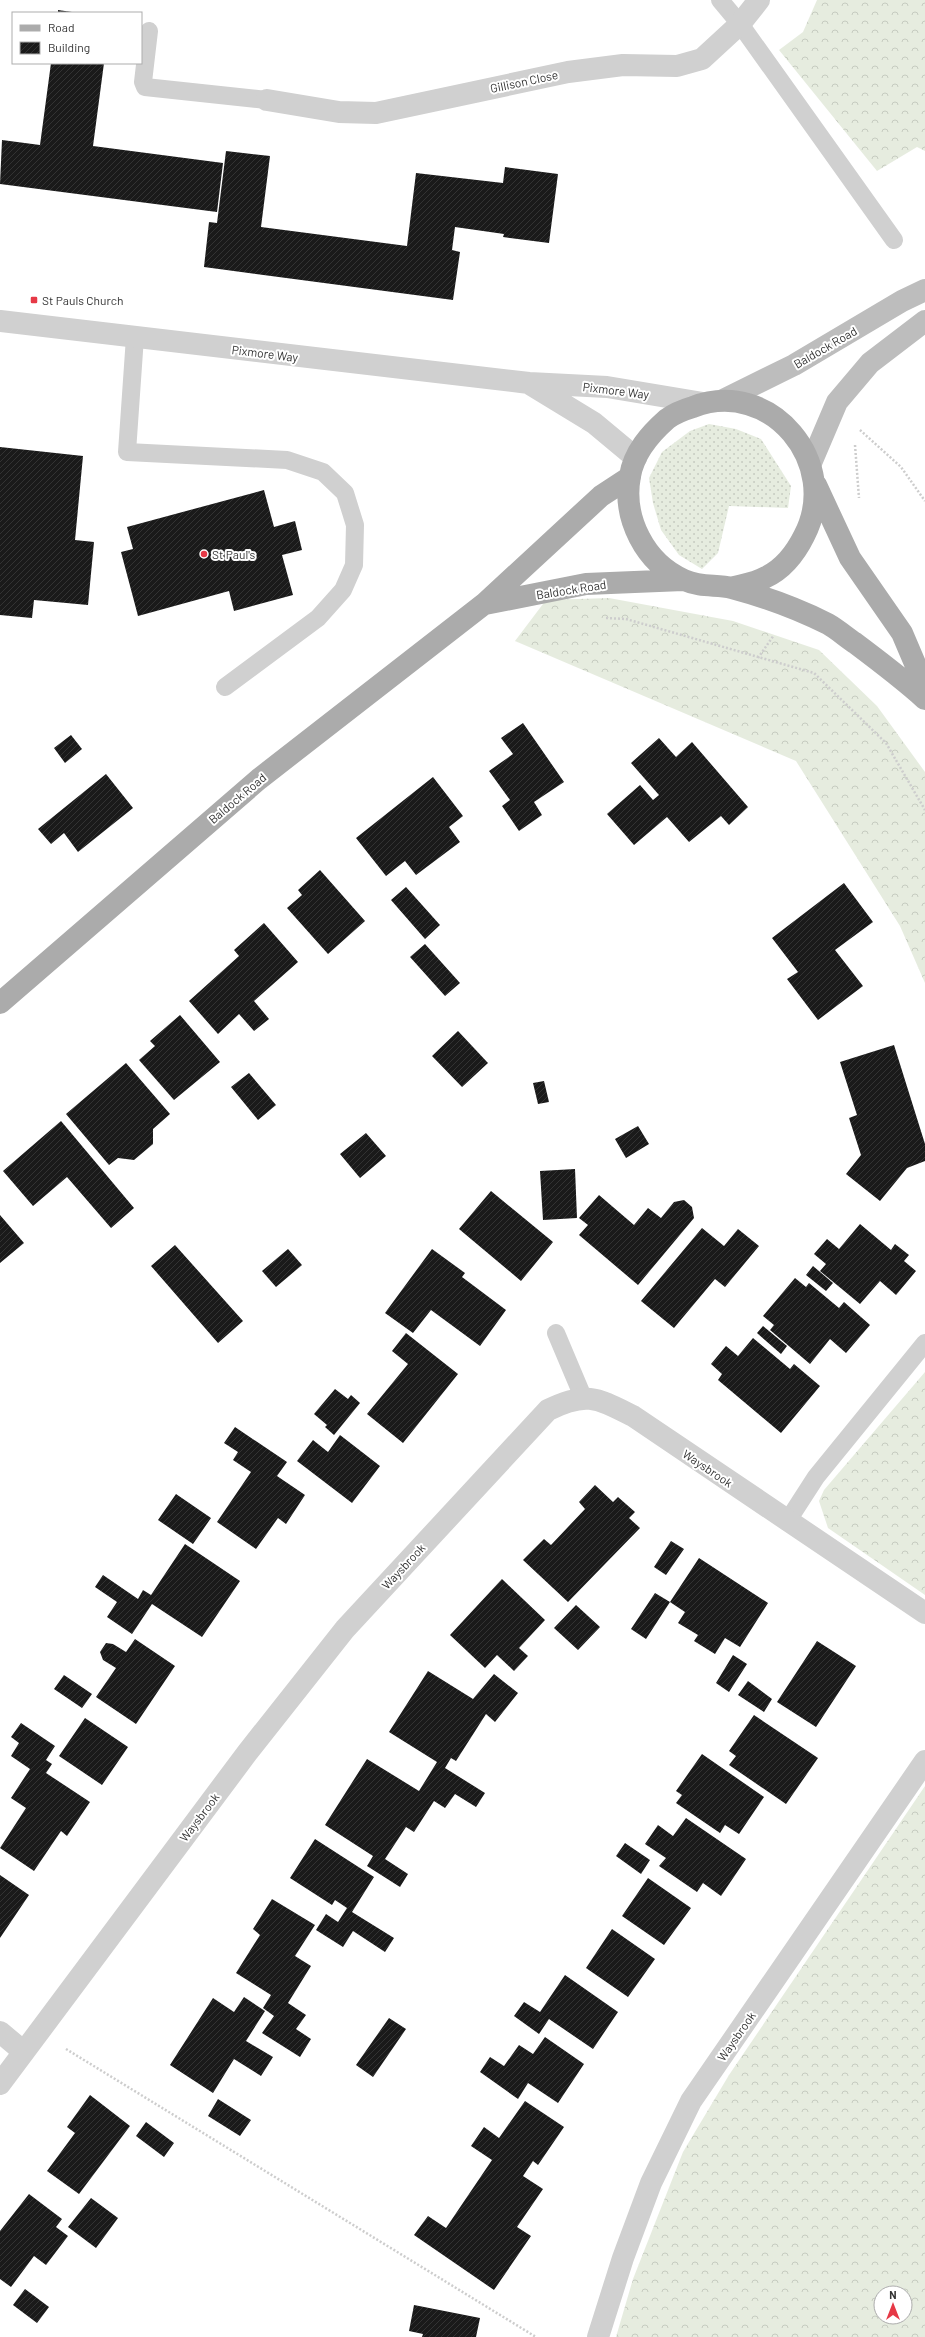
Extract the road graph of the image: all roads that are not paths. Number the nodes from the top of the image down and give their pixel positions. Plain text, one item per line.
1 (720, 0) edge
2 (759, 0) edge
3 (740, 24) junction
4 (149, 31) dead end
5 (267, 100) joint
6 (894, 240) dead end
7 (925, 290) edge
8 (0, 321) edge
9 (925, 321) edge
10 (135, 337) junction
11 (530, 383) junction
12 (713, 402) junction
13 (811, 463) junction
14 (633, 467) junction
15 (816, 485) junction
16 (684, 580) junction
17 (731, 588) junction
18 (484, 604) junction
19 (225, 687) dead end
20 (925, 687) edge
21 (925, 699) edge
22 (0, 1003) edge
23 (556, 1333) dead end
24 (925, 1343) edge
25 (583, 1397) junction
26 (787, 1522) junction
27 (925, 1613) edge
28 (925, 1761) edge
29 (0, 2032) edge
30 (24, 2052) junction
31 (0, 2084) edge
32 (598, 2337) edge

1 - 3 lane
2 - 3 street, Gillison Close
3 - 5 street, Gillison Close
3 - 6 lane
4 - 5 lane
7 - 12 main road, Baldock Road
8 - 10 street, Pixmore Way
9 - 13 main road
10 - 11 street, Pixmore Way
10 - 19 lane
11 - 12 street, Pixmore Way
11 - 14 street, Pixmore Way
12 - 13 main road
12 - 14 main road
13 - 15 main road
14 - 16 main road
14 - 18 main road, Baldock Road
15 - 17 main road
15 - 20 main road
16 - 17 main road
16 - 18 main road, Baldock Road
17 - 21 main road
18 - 22 main road, Baldock Road
23 - 25 lane
24 - 26 lane
25 - 26 street, Waysbrook
25 - 30 street, Waysbrook
26 - 27 street, Waysbrook
28 - 32 street, Waysbrook
29 - 30 street
30 - 31 street, Waysbrook

